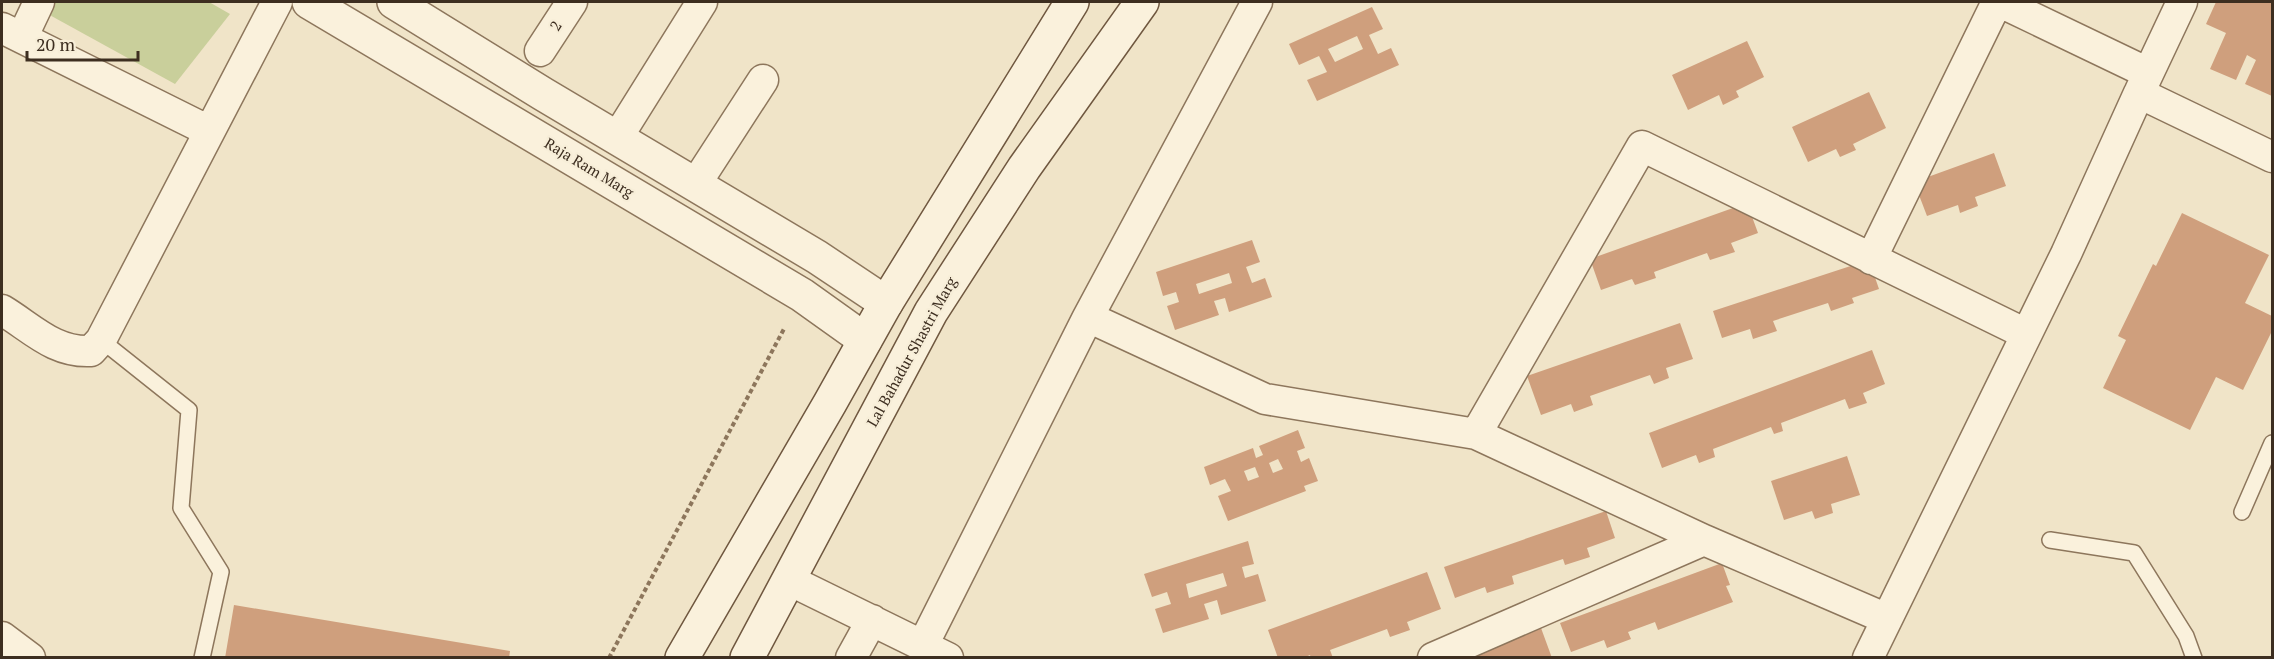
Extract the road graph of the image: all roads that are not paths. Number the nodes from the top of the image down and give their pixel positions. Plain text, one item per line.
1 (39, 2) edge
2 (277, 2) edge
3 (309, 2) edge
4 (572, 2) edge
5 (702, 2) edge
6 (1072, 2) edge
7 (1142, 2) edge
8 (1257, 2) edge
9 (1999, 2) edge
10 (2182, 2) edge
11 (414, 7) edge
12 (12, 33) edge
13 (540, 51) dead end
14 (763, 80) dead end
15 (2143, 83) junction
16 (209, 131) junction
17 (616, 138) junction
18 (2272, 157) edge
19 (695, 185) junction
20 (1871, 258) junction
21 (886, 303) junction
22 (2, 310) edge
23 (1088, 317) junction
24 (2026, 334) junction
25 (101, 340) junction
26 (865, 340) junction
27 (1476, 434) junction
28 (2272, 443) edge
29 (2242, 512) dead end
30 (1704, 540) junction
31 (2050, 540) dead end
32 (789, 580) junction
33 (1887, 619) junction
34 (872, 620) junction
35 (2, 638) edge
36 (936, 651) edge
37 (30, 657) edge
38 (202, 657) edge
39 (682, 657) edge
40 (747, 657) edge
41 (851, 657) edge
42 (1433, 657) edge
43 (1868, 657) edge
44 (2194, 657) edge

1 - 12 street
2 - 16 street
3 - 26 main road, Raja Ram Marg
4 - 13 street, 2
5 - 17 street
6 - 21 main road
7 - 32 main road, Lal Bahadur Shastri Marg
8 - 23 street
9 - 15 street
9 - 20 street
10 - 15 street
11 - 17 main road
12 - 16 street
14 - 19 street
15 - 18 street
15 - 24 street
16 - 25 street
17 - 19 main road
19 - 21 main road
20 - 24 street
20 - 27 street
21 - 26 main road
22 - 25 street
23 - 27 street
23 - 36 street
24 - 33 street
25 - 38 lane
26 - 39 main road
27 - 30 street
28 - 29 lane
30 - 33 street
30 - 42 street
31 - 44 lane
32 - 34 street
32 - 40 main road, Lal Bahadur Shastri Marg
33 - 43 street
34 - 36 street
34 - 41 street
35 - 37 street

